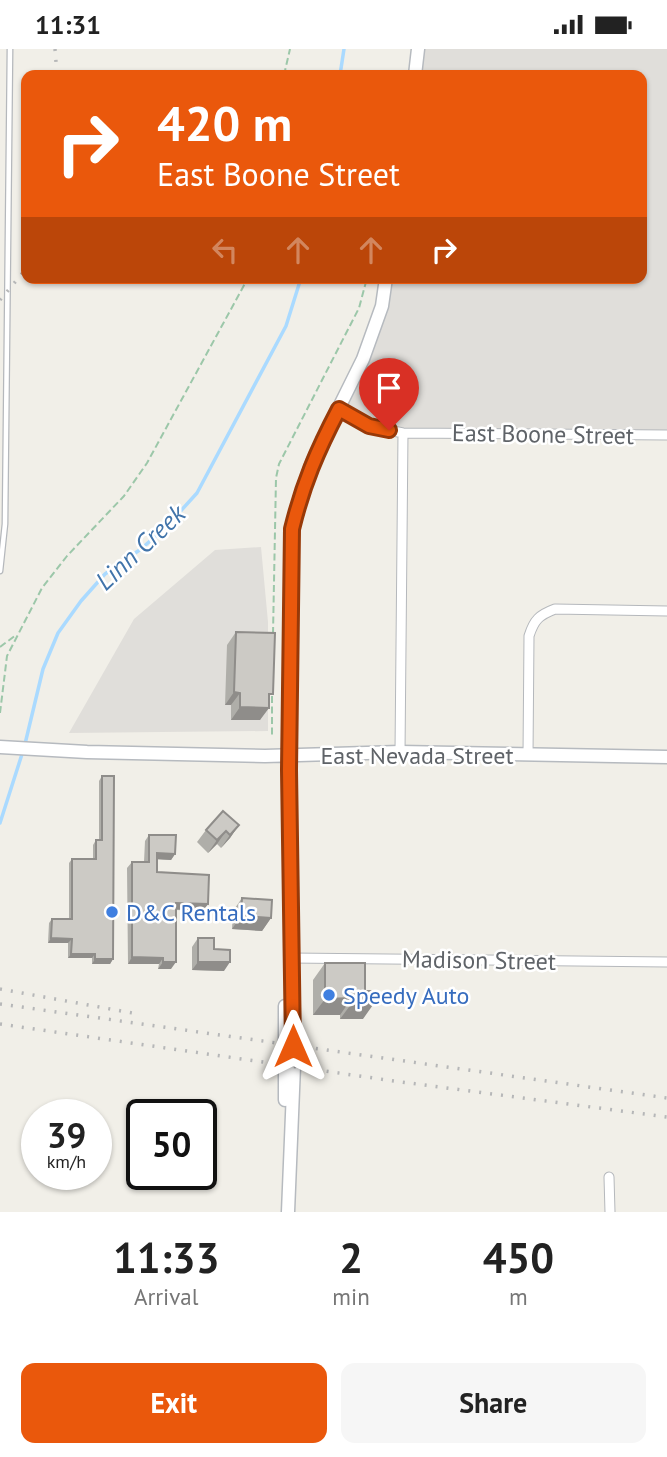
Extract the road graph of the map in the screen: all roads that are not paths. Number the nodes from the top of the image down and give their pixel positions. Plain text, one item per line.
1 (10, 49) edge
2 (418, 49) edge
3 (416, 70) edge
4 (385, 284) edge
5 (339, 409) junction
6 (403, 433) junction
7 (667, 435) edge
8 (0, 571) edge
9 (667, 611) edge
10 (0, 747) edge
11 (400, 752) junction
12 (528, 755) junction
13 (289, 756) junction
14 (667, 757) edge
15 (290, 958) junction
16 (667, 962) edge
17 (609, 1177) dead end
18 (288, 1212) edge
19 (610, 1212) edge

1 - 8 lane
2 - 3 main road
4 - 5 main road
5 - 6 street, East Boone Street
5 - 13 main road
6 - 7 street, East Boone Street
6 - 11 street
9 - 12 street
10 - 13 main road, East Nevada Street
11 - 12 main road, East Nevada Street
11 - 13 main road, East Nevada Street
12 - 14 main road, East Nevada Street
13 - 15 main road
15 - 16 street, Madison Street
15 - 18 main road
17 - 19 street

